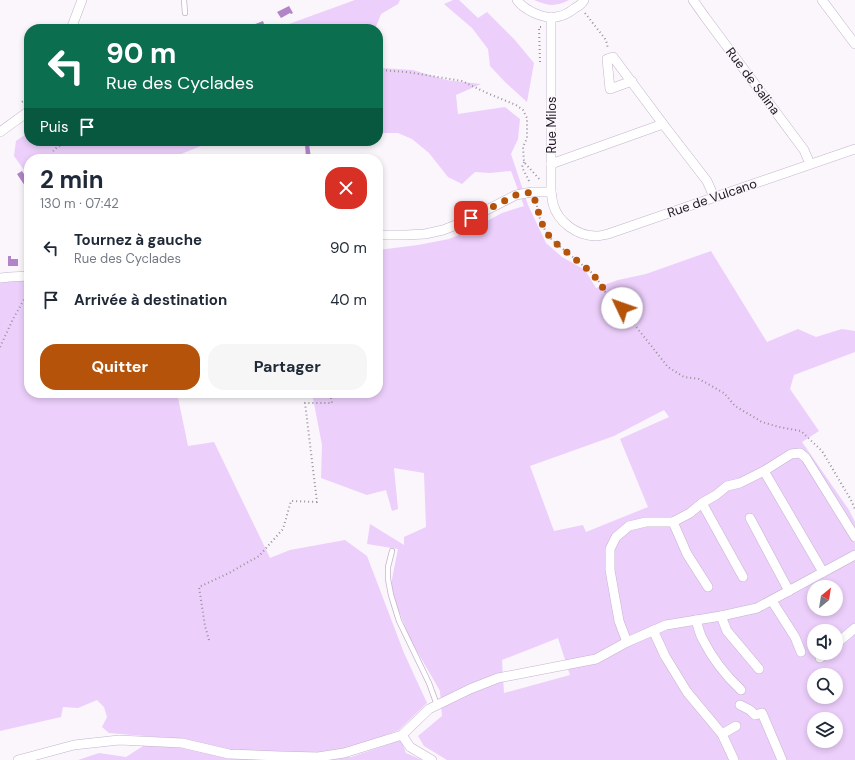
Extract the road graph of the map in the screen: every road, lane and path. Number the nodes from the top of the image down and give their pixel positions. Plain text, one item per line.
1 (82, 0) edge
2 (184, 0) edge
3 (518, 0) edge
4 (693, 0) edge
5 (822, 0) edge
6 (581, 3) edge
7 (185, 13) dead end
8 (551, 17) junction
9 (73, 24) edge
10 (855, 44) edge
11 (610, 58) junction
12 (383, 70) edge
13 (632, 81) junction
14 (24, 115) edge
15 (664, 124) junction
16 (0, 132) edge
17 (60, 146) edge
18 (855, 148) edge
19 (51, 154) edge
20 (524, 162) junction
21 (551, 164) junction
22 (810, 164) junction
23 (541, 181) dead end
24 (532, 192) junction
25 (551, 192) junction
26 (714, 197) junction
27 (569, 227) joint
28 (383, 235) edge
29 (24, 276) edge
30 (0, 278) edge
31 (24, 300) edge
32 (0, 347) edge
33 (331, 398) edge
34 (764, 471) junction
35 (702, 503) junction
36 (855, 508) edge
37 (750, 518) dead end
38 (673, 522) junction
39 (855, 537) edge
40 (392, 551) dead end
41 (855, 555) edge
42 (823, 572) junction
43 (743, 577) dead end
44 (708, 587) dead end
45 (789, 591) junction
46 (772, 601) junction
47 (721, 616) junction
48 (696, 620) junction
49 (855, 628) edge
50 (654, 630) junction
51 (843, 638) edge
52 (209, 640) dead end
53 (627, 642) junction
54 (801, 652) dead end
55 (759, 670) dead end
56 (741, 690) dead end
57 (437, 705) junction
58 (740, 706) dead end
59 (736, 726) dead end
60 (722, 734) junction
61 (402, 735) junction
62 (18, 760) edge
63 (432, 760) edge
64 (734, 760) edge
65 (782, 760) edge

1 - 9 street
2 - 7 lane
3 - 8 street
4 - 22 street, Rue de Salina
5 - 10 street
6 - 8 street
6 - 11 path
8 - 21 street, Rue Milos
11 - 13 street
11 - 13 street
12 - 20 path
13 - 15 street
14 - 16 street
15 - 21 street
15 - 26 street
17 - 19 path
18 - 22 street, Rue de Vulcano
20 - 23 path
20 - 24 path
21 - 25 street, Rue Milos
22 - 26 street, Rue de Vulcano
24 - 25 street
24 - 28 street
24 - 36 path
25 - 27 street, Rue Milos
26 - 27 street, Rue de Vulcano
29 - 30 street
31 - 32 path
33 - 52 path
34 - 35 street
34 - 39 street
34 - 42 street
35 - 38 street
35 - 43 street
37 - 45 street
38 - 44 street
38 - 53 street
40 - 57 lane
41 - 42 street
42 - 45 street
45 - 46 street
46 - 47 street
46 - 54 street
47 - 48 street
47 - 55 street
48 - 50 street
48 - 56 street
49 - 51 street
50 - 53 street
50 - 60 street
53 - 57 street
57 - 61 street
58 - 65 street
59 - 60 street
60 - 64 street
61 - 62 street
61 - 63 street

